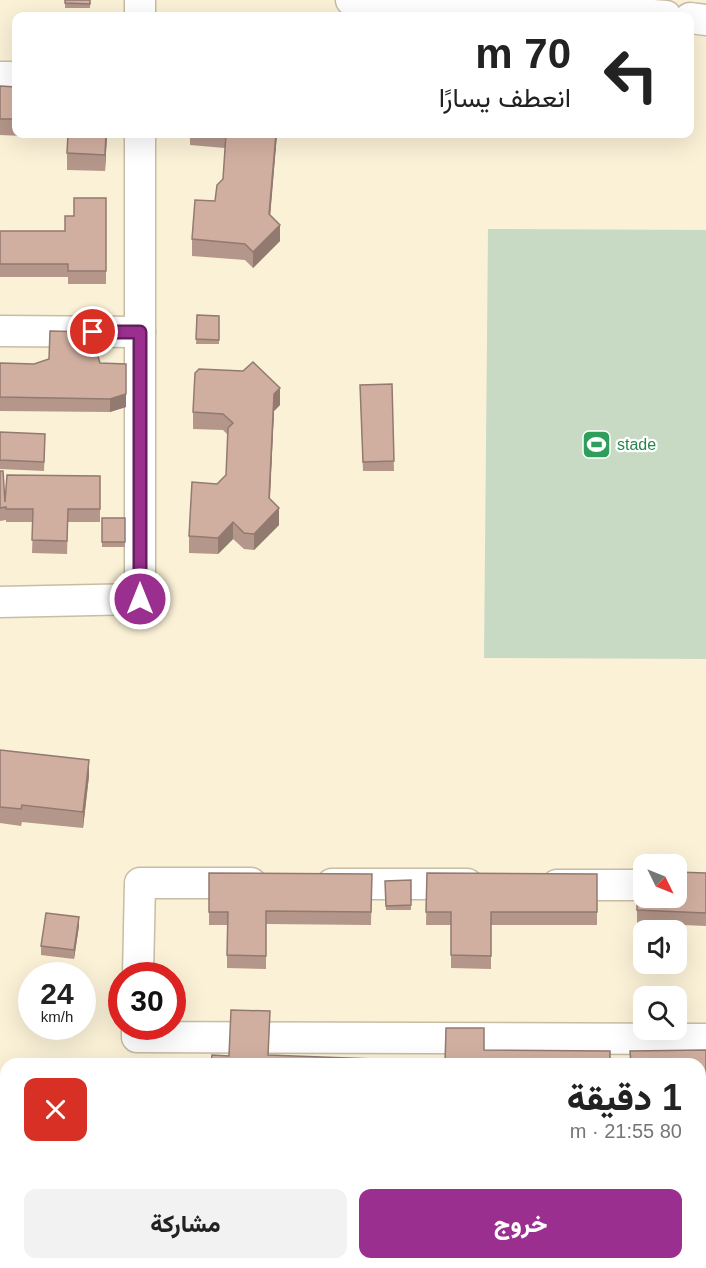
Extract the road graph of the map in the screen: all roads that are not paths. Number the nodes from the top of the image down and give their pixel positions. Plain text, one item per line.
1 (351, 0) edge
2 (501, 2) edge
3 (619, 12) edge
4 (140, 138) edge
5 (0, 331) edge
6 (140, 332) junction
7 (0, 603) edge
8 (500, 885) edge
9 (536, 885) edge
10 (633, 885) edge
11 (138, 962) edge
12 (186, 1037) edge
13 (706, 1039) edge

1 - 2 street
2 - 3 street
4 - 6 street
5 - 6 street
6 - 7 street
8 - 11 street
9 - 10 street
12 - 13 street

